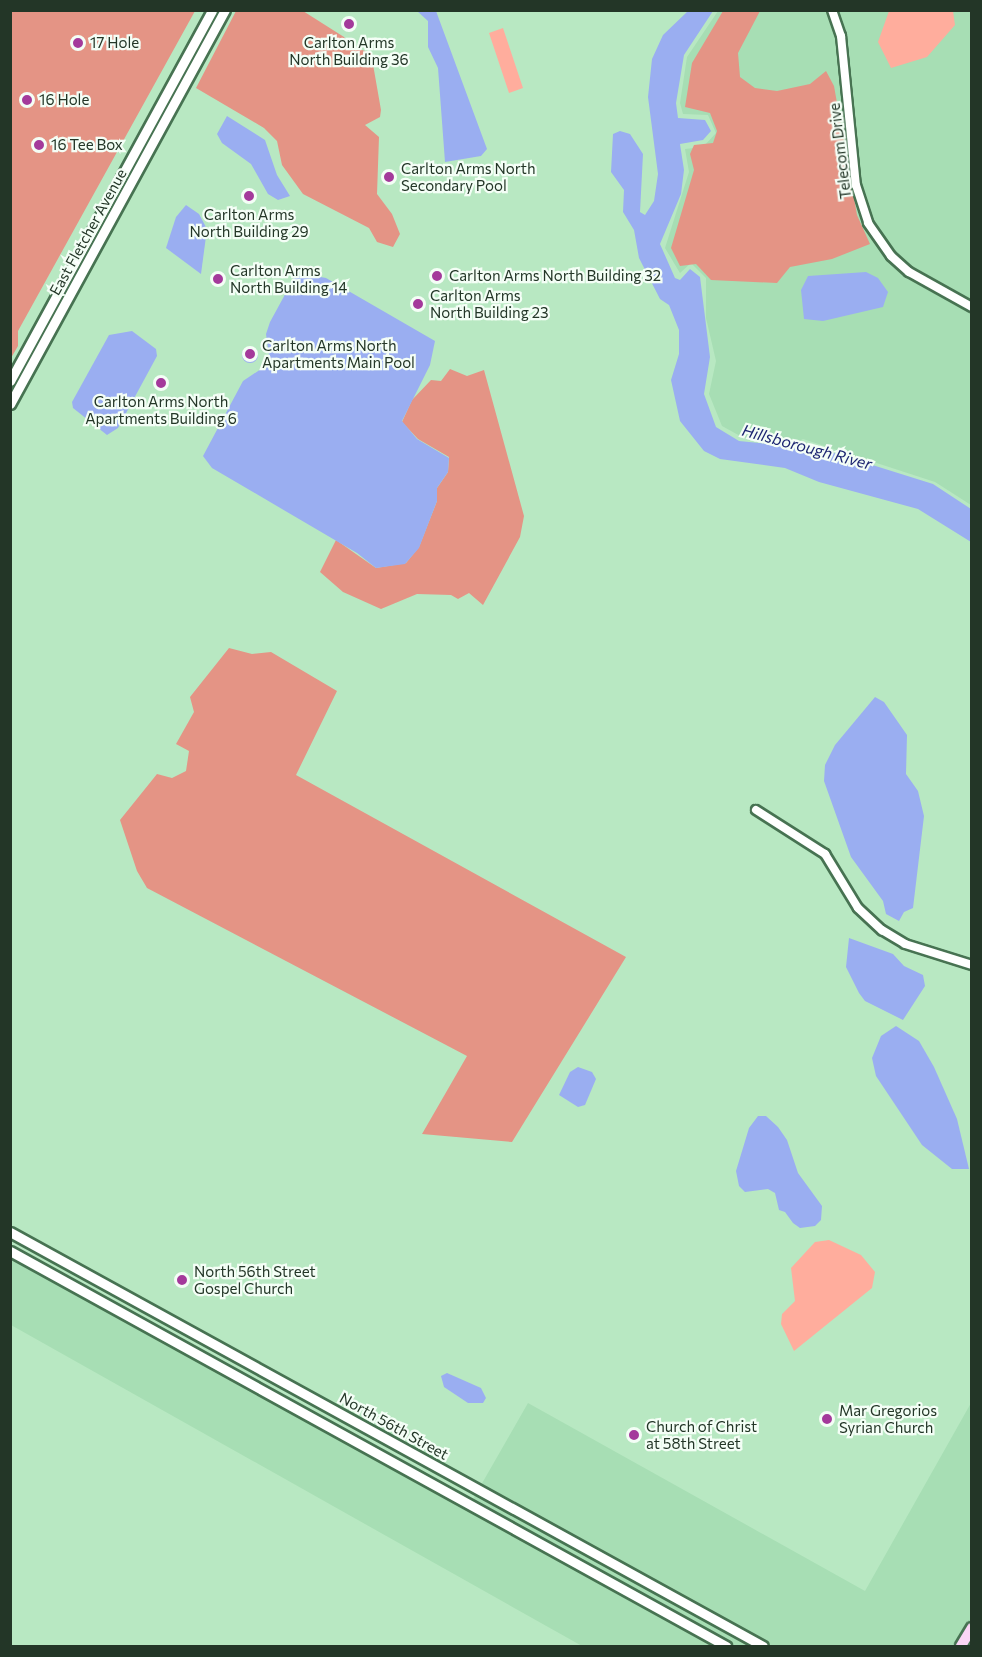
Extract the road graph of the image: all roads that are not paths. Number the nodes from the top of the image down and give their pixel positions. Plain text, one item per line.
1 (212, 10) edge
2 (225, 10) edge
3 (832, 10) edge
4 (972, 307) edge
5 (10, 381) edge
6 (10, 404) edge
7 (756, 810) dead end
8 (972, 965) edge
9 (10, 1232) edge
10 (10, 1251) edge
11 (972, 1628) edge
12 (726, 1647) edge
13 (763, 1647) edge
14 (961, 1647) edge

1 - 5 main road, East Fletcher Avenue
2 - 6 main road, East Fletcher Avenue
3 - 4 street, Telecom Drive
7 - 8 street
9 - 13 main road, North 56th Street
10 - 12 main road
11 - 14 main road

